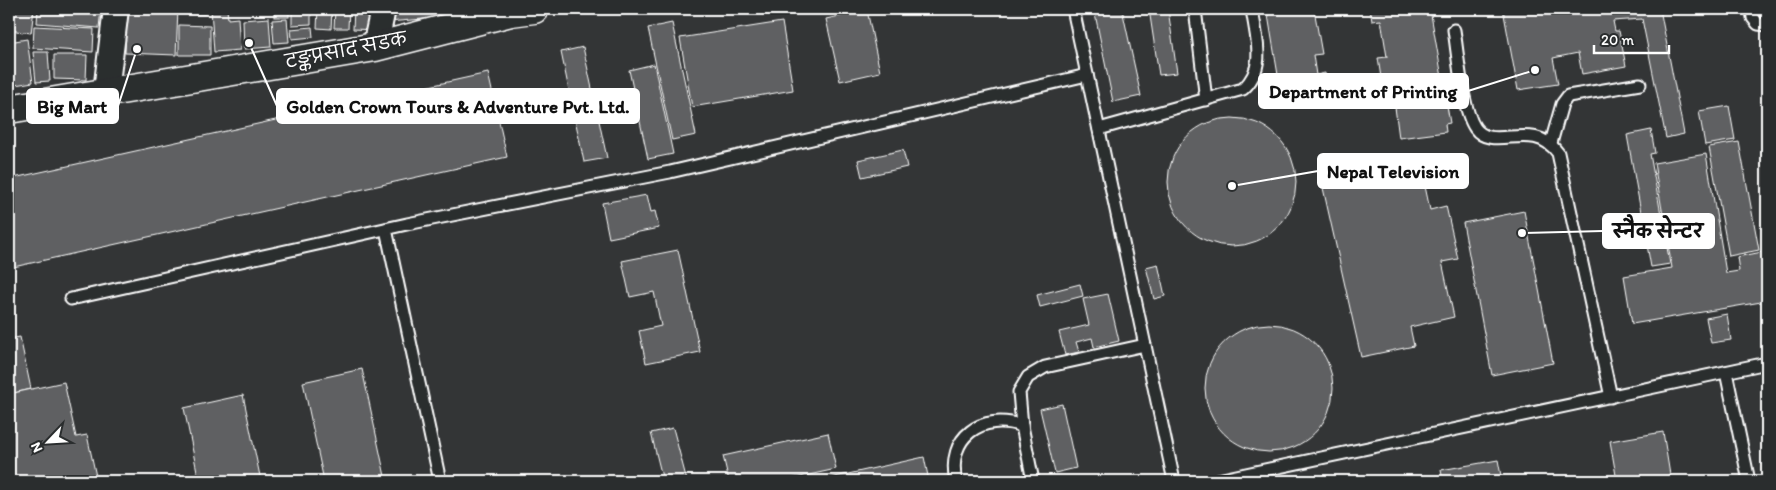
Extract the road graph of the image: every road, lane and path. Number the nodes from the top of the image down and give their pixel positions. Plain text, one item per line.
1 (116, 9) edge
2 (383, 9) edge
3 (1073, 9) edge
4 (1195, 9) edge
5 (1252, 9) edge
6 (1752, 9) edge
7 (519, 10) edge
8 (1767, 26) edge
9 (1454, 30) dead end
10 (376, 47) junction
11 (1087, 75) junction
12 (1640, 84) dead end
13 (106, 92) junction
14 (1206, 100) junction
15 (9, 109) edge
16 (1099, 129) junction
17 (1551, 143) junction
18 (386, 229) junction
19 (71, 299) dead end
20 (1145, 345) junction
21 (1767, 363) edge
22 (1726, 372) junction
23 (1611, 396) junction
24 (1022, 426) junction
25 (440, 481) edge
26 (956, 481) edge
27 (1034, 481) edge
28 (1174, 481) edge
29 (1213, 481) edge
30 (1749, 481) edge

1 - 13 street
2 - 10 street
3 - 11 lane
4 - 14 lane
5 - 14 lane
6 - 8 lane
7 - 10 street, टङ्कप्रसाद सडक
9 - 17 lane
10 - 13 street, टङ्कप्रसाद सडक
11 - 16 lane
11 - 18 lane
12 - 17 lane
13 - 15 street, टङ्कप्रसाद सडक
14 - 16 lane
16 - 20 lane
17 - 23 lane
18 - 19 lane
18 - 25 lane
20 - 24 lane
20 - 28 lane
21 - 22 lane
22 - 23 lane
22 - 30 lane
23 - 29 lane
24 - 26 lane
24 - 27 lane

